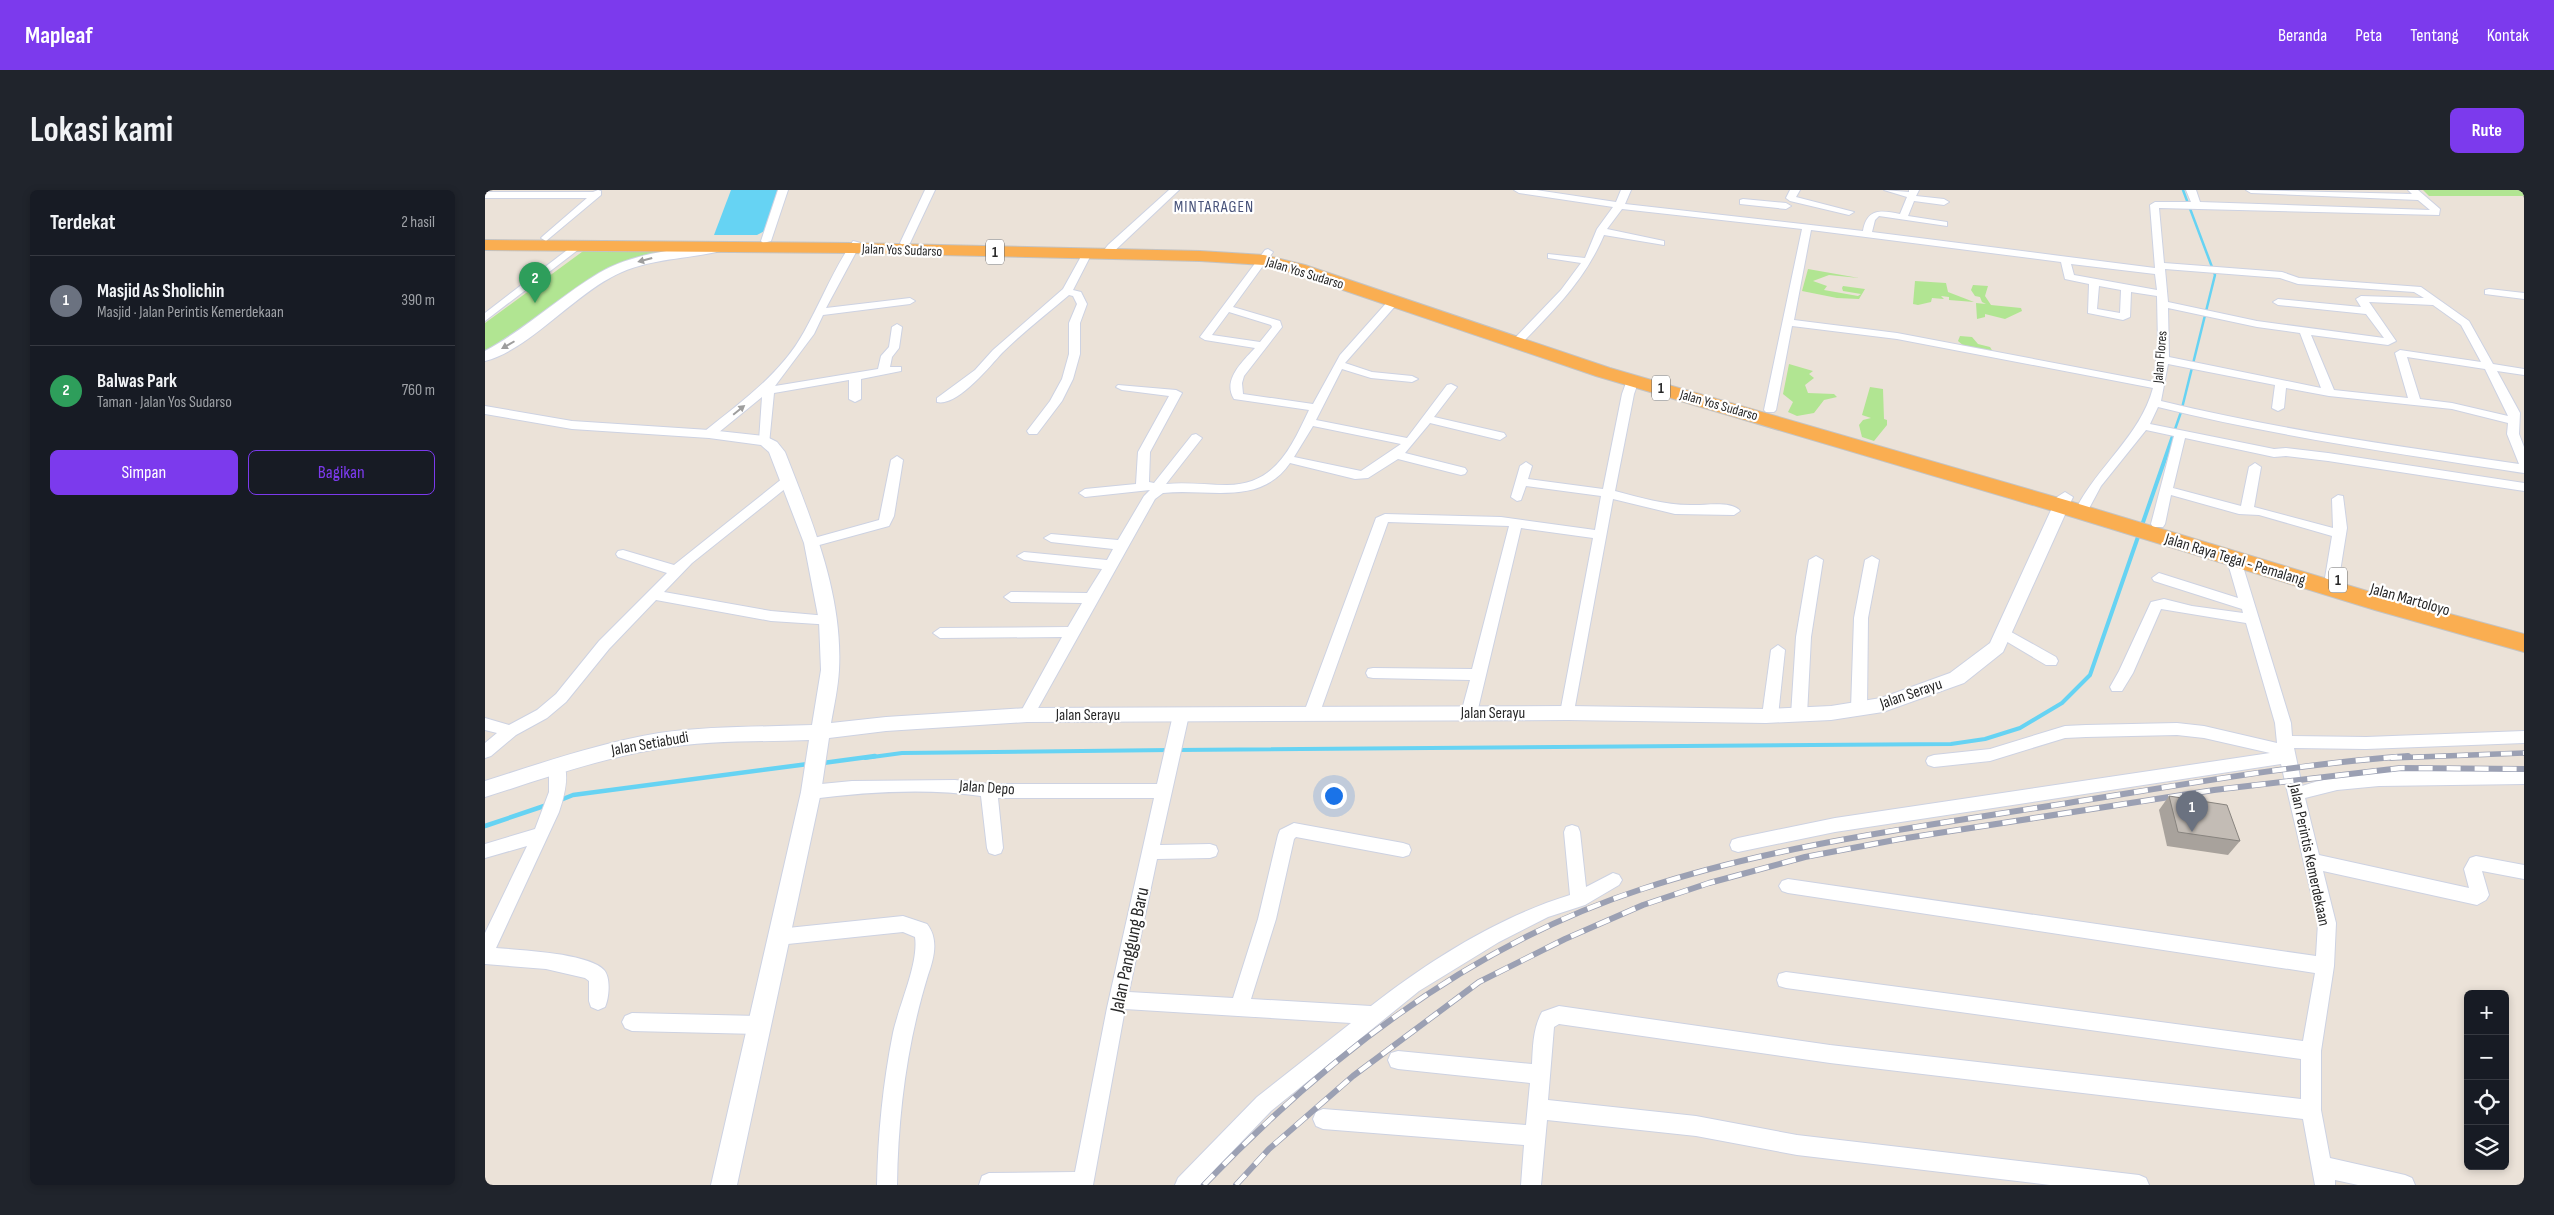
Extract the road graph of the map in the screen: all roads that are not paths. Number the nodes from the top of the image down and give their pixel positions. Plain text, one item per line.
1 (783, 190) edge
2 (930, 190) edge
3 (1174, 190) edge
4 (1519, 190) edge
5 (1627, 190) edge
6 (1747, 190) edge
7 (1795, 190) edge
8 (1889, 190) edge
9 (2191, 190) edge
10 (2251, 190) edge
11 (2262, 190) edge
12 (2413, 190) edge
13 (2296, 191) edge
14 (598, 192) edge
15 (2330, 192) edge
16 (1912, 194) edge
17 (485, 195) edge
18 (2423, 197) junction
19 (1743, 202) junction
20 (1944, 202) dead end
21 (1620, 205) junction
22 (2196, 205) junction
23 (1786, 206) dead end
24 (2312, 209) junction
25 (1849, 212) dead end
26 (1903, 218) junction
27 (1739, 222) junction
28 (1944, 224) dead end
29 (1807, 227) junction
30 (1601, 231) junction
31 (1867, 236) junction
32 (485, 237) edge
33 (546, 238) junction
34 (767, 241) junction
35 (905, 243) junction
36 (1661, 243) dead end
37 (485, 245) edge
38 (578, 246) junction
39 (854, 246) junction
40 (725, 247) junction
41 (1108, 251) junction
42 (1087, 254) junction
43 (1266, 256) junction
44 (1551, 256) dead end
45 (2065, 260) junction
46 (1587, 261) junction
47 (2159, 269) junction
48 (2209, 271) junction
49 (2094, 282) junction
50 (2208, 282) dead end
51 (2348, 284) junction
52 (2126, 288) junction
53 (1067, 291) junction
54 (2489, 292) dead end
55 (2524, 296) edge
56 (2162, 299) junction
57 (2361, 299) junction
58 (909, 301) dead end
59 (1393, 302) junction
60 (2278, 302) dead end
61 (2434, 302) junction
62 (1228, 308) junction
63 (2371, 311) junction
64 (821, 312) junction
65 (485, 318) edge
66 (1786, 322) junction
67 (897, 327) dead end
68 (2305, 332) junction
69 (1521, 339) junction
70 (1263, 346) junction
71 (485, 357) edge
72 (2162, 359) junction
73 (1339, 365) junction
74 (2487, 366) junction
75 (897, 369) dead end
76 (883, 372) junction
77 (2524, 372) edge
78 (855, 377) junction
79 (1412, 378) dead end
80 (1633, 380) junction
81 (2281, 384) junction
82 (2158, 386) junction
83 (1122, 387) dead end
84 (1451, 387) dead end
85 (766, 390) junction
86 (2329, 393) junction
87 (855, 399) dead end
88 (941, 400) dead end
89 (2155, 402) junction
90 (2415, 402) junction
91 (1317, 408) junction
92 (2278, 408) dead end
93 (485, 410) edge
94 (1770, 410) junction
95 (1426, 419) junction
96 (2513, 421) junction
97 (1309, 422) junction
98 (2142, 426) junction
99 (1033, 431) dead end
100 (2173, 433) junction
101 (709, 434) junction
102 (1500, 436) dead end
103 (1196, 438) dead end
104 (2519, 439) edge
105 (765, 441) junction
106 (1410, 442) junction
107 (1396, 454) junction
108 (1287, 459) junction
109 (897, 460) dead end
110 (2524, 463) edge
111 (1526, 466) dead end
112 (2255, 467) dead end
113 (2524, 469) edge
114 (1461, 471) dead end
115 (787, 482) junction
116 (1522, 482) junction
117 (1143, 487) junction
118 (2524, 487) edge
119 (1160, 488) junction
120 (2167, 490) junction
121 (1085, 493) dead end
122 (1607, 493) junction
123 (1517, 497) dead end
124 (2339, 499) dead end
125 (2068, 503) junction
126 (1734, 511) dead end
127 (2247, 511) junction
128 (1516, 523) junction
129 (2160, 529) junction
130 (2339, 534) junction
131 (1601, 535) junction
132 (1051, 538) dead end
133 (812, 543) junction
134 (1122, 545) junction
135 (2234, 553) junction
136 (623, 554) dead end
137 (1024, 556) dead end
138 (1816, 560) dead end
139 (1872, 560) dead end
140 (1111, 565) junction
141 (676, 571) junction
142 (2159, 578) dead end
143 (2332, 578) junction
144 (655, 595) junction
145 (1011, 597) dead end
146 (1093, 598) junction
147 (2251, 612) junction
148 (828, 621) junction
149 (1072, 632) junction
150 (2524, 632) edge
151 (2004, 633) junction
152 (940, 634) dead end
153 (2524, 643) edge
154 (1778, 650) dead end
155 (2051, 661) dead end
156 (1373, 673) dead end
157 (1479, 675) junction
158 (2117, 687) dead end
159 (1859, 709) junction
160 (1469, 713) junction
161 (1568, 713) junction
162 (1799, 714) junction
163 (1027, 715) junction
164 (1311, 715) junction
165 (1770, 716) junction
166 (1179, 723) junction
167 (485, 724) edge
168 (511, 731) junction
169 (2524, 737) edge
170 (819, 741) junction
171 (2286, 750) junction
172 (485, 752) edge
173 (1934, 760) dead end
174 (557, 766) junction
175 (2524, 778) edge
176 (813, 783) junction
177 (485, 789) edge
178 (989, 790) junction
179 (1163, 791) junction
180 (2297, 795) junction
181 (1572, 832) dead end
182 (542, 834) junction
183 (1738, 845) dead end
184 (995, 848) dead end
185 (1403, 850) dead end
186 (485, 851) edge
187 (1210, 851) dead end
188 (1150, 852) junction
189 (2312, 861) junction
190 (2524, 872) edge
191 (1613, 880) dead end
192 (1788, 886) dead end
193 (1579, 900) junction
194 (778, 937) junction
195 (485, 952) edge
196 (485, 956) edge
197 (2325, 966) junction
198 (1786, 980) dead end
199 (1119, 1000) junction
200 (598, 1001) dead end
201 (1239, 1007) junction
202 (1373, 1015) junction
203 (632, 1022) dead end
204 (758, 1025) junction
205 (2311, 1051) junction
206 (1398, 1060) dead end
207 (1541, 1075) junction
208 (1538, 1109) junction
209 (2311, 1110) junction
210 (1323, 1119) dead end
211 (1535, 1136) junction
212 (2324, 1176) edge
213 (989, 1183) dead end
214 (1084, 1183) edge
215 (724, 1185) edge
216 (887, 1185) edge
217 (1185, 1185) edge
218 (1531, 1185) edge
219 (2139, 1185) edge
220 (2405, 1185) edge

1 - 34 street
2 - 35 street
3 - 41 street
4 - 21 street
5 - 21 street
6 - 19 street
7 - 25 street
8 - 16 street
9 - 22 street
10 - 11 street
11 - 13 street
12 - 18 street
13 - 15 street
13 - 24 street
14 - 17 street
14 - 33 street
15 - 18 street
16 - 20 street
16 - 26 street
18 - 24 street, Jalan Flores
19 - 23 street
19 - 27 street
21 - 27 street
21 - 30 street
22 - 24 street, Jalan Flores
22 - 47 street, Jalan Flores
26 - 28 street
26 - 31 street
27 - 29 street
29 - 31 street
29 - 66 street
30 - 36 street
30 - 46 street
31 - 45 street
32 - 33 highway, Jalan Yos Sudarso / 1
33 - 34 highway, Jalan Yos Sudarso / 1
34 - 39 highway, Jalan Yos Sudarso / 1
35 - 39 highway, Jalan Yos Sudarso / 1
35 - 41 highway, Jalan Yos Sudarso / 1
37 - 38 highway, Jalan Yos Sudarso / 1
38 - 40 highway, Jalan Yos Sudarso / 1
38 - 65 street
39 - 40 highway, Jalan Yos Sudarso / 1
39 - 42 highway, Jalan Yos Sudarso / 1
39 - 64 street
40 -> 71 street
41 - 42 highway, Jalan Yos Sudarso / 1
41 - 43 highway, Jalan Yos Sudarso / 1
42 - 53 street
43 - 59 highway, Jalan Yos Sudarso / 1
43 - 62 street
43 - 69 highway, Jalan Yos Sudarso / 1
44 - 46 street
45 - 47 street
45 - 49 street
46 - 69 street
47 - 48 street
47 - 56 street, Jalan Flores
48 - 50 street
48 - 51 street
49 - 52 street
49 - 52 street
51 - 57 street
51 - 61 street
52 - 56 street
53 - 88 street
53 - 99 street
54 - 55 street
56 - 68 street
56 - 72 street, Jalan Flores
57 - 61 street
57 - 63 street
58 - 64 street
59 - 69 highway, Jalan Yos Sudarso / 1
59 - 73 street
60 - 63 street
61 - 74 street
62 - 70 street
62 - 70 street
63 - 68 street
64 - 85 street
66 - 82 street
66 - 94 street
67 - 76 street
68 - 86 street
69 - 80 highway, Jalan Yos Sudarso / 1
69 - 94 highway, Jalan Yos Sudarso / 1
70 - 91 street
72 - 81 street
72 - 82 street, Jalan Flores
73 - 79 street
73 - 91 street
74 - 77 street
74 - 90 street
74 - 96 street
75 - 76 street
76 - 78 street
78 - 85 street
78 - 87 street
80 - 122 street
80 - 125 highway, Jalan Yos Sudarso / 1
81 - 86 street
81 - 92 street
82 - 89 street, Jalan Flores
83 - 117 street
84 - 95 street
101 -> 85 street
85 - 105 street
86 - 90 street
89 - 98 street, Jalan Flores
89 - 113 street
90 - 96 street
91 - 97 street
93 - 101 street
94 - 125 highway, Jalan Yos Sudarso / 1
95 - 102 street
95 - 106 street
96 - 104 street
97 - 106 street
97 - 108 street
98 - 100 street
98 - 125 street, Jalan Flores
100 - 118 street
100 - 120 street
101 - 105 street
103 - 119 street
104 - 110 street
105 - 115 street
106 - 107 street
107 - 108 street
107 - 114 street
108 - 119 street
109 - 133 street
111 - 116 street
112 - 127 street
115 - 133 street
115 - 141 street
116 - 122 street
116 - 123 street
117 - 119 street
117 - 121 street
119 - 134 street
120 - 127 street
120 - 129 street
122 - 126 street
122 - 131 street
124 - 130 street
125 - 129 highway, Jalan Raya Tegal - Pemalang / 1
125 - 151 street, Jalan Serayu
127 - 130 street
128 - 131 street
128 - 157 street
128 - 164 street
129 - 135 highway, Jalan Raya Tegal - Pemalang / 1
130 - 143 street
131 - 161 street
132 - 134 street
133 - 148 street
134 - 140 street
135 - 143 highway, Jalan Martoloyo / 1
135 - 147 street, Jalan Perintis Kemerdekaan
135 - 153 highway, Jalan Raya Tegal - Pemalang / 1
136 - 141 street
137 - 140 street
138 - 162 street
139 - 159 street
140 - 146 street
141 - 144 street
142 - 147 street
143 - 150 highway, Jalan Martoloyo / 1
144 - 148 street
144 - 168 street
145 - 146 street
146 - 149 street
147 - 158 street
147 - 171 street, Jalan Perintis Kemerdekaan
148 - 170 street
149 - 152 street
149 - 163 street
151 - 155 street
151 - 159 street, Jalan Serayu
154 - 165 street
156 - 157 street
157 - 160 street
159 - 162 street, Jalan Serayu
160 - 161 street, Jalan Serayu
160 - 164 street, Jalan Serayu
161 - 165 street, Jalan Serayu
162 - 165 street, Jalan Serayu
163 - 166 street, Jalan Serayu
163 - 170 street, Jalan Serayu
164 - 166 street, Jalan Serayu
166 - 179 street, Jalan Panggung Baru
167 - 168 street
168 - 172 street
169 - 171 street
170 - 174 street, Jalan Setiabudi
170 - 176 street
171 - 173 street
171 - 180 street, Jalan Perintis Kemerdekaan
171 - 183 street
174 - 177 street, Jalan Setiabudi
174 - 182 street
175 - 180 street
176 - 178 street, Jalan Depo
176 - 194 street
178 - 179 street, Jalan Depo
178 - 184 street
179 - 188 street, Jalan Panggung Baru
180 - 189 street, Jalan Perintis Kemerdekaan
181 - 193 street
182 - 186 street
182 - 195 street
185 - 201 street
187 - 188 street
188 - 199 street, Jalan Panggung Baru
189 - 190 street
189 - 197 street, Jalan Perintis Kemerdekaan
191 - 193 street
192 - 197 street
193 - 202 street
194 - 204 street
194 - 216 street
196 - 200 street
197 - 205 street, Jalan Perintis Kemerdekaan
198 - 205 street
199 - 201 street
199 - 214 street, Jalan Panggung Baru
201 - 202 street
202 - 217 street
203 - 204 street
204 - 215 street
205 - 209 street, Jalan Perintis Kemerdekaan
206 - 207 street
207 - 208 street
207 - 209 street
208 - 211 street
208 - 219 street
209 - 212 street, Jalan Perintis Kemerdekaan
210 - 211 street
211 - 218 street
212 - 220 street
213 - 214 street

